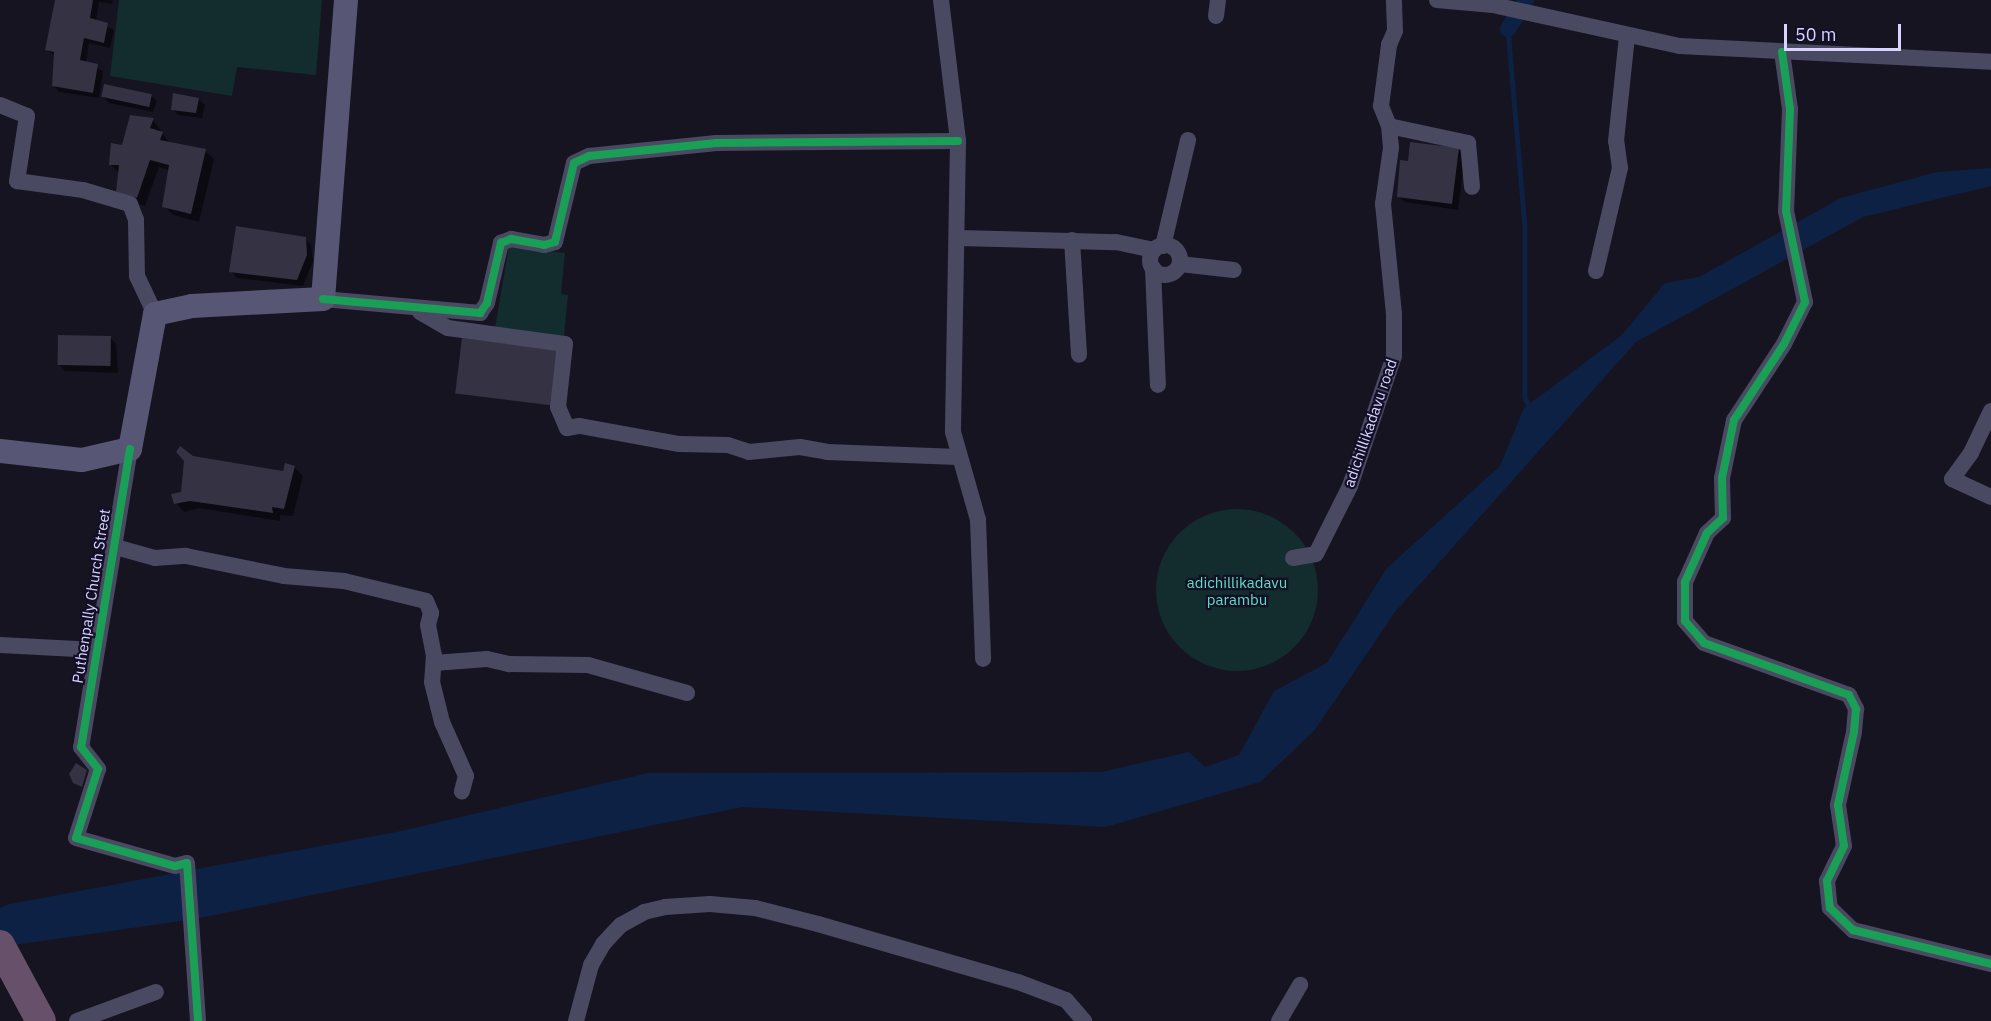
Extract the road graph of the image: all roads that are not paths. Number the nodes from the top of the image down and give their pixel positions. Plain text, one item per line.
1 (346, 0) edge
2 (941, 0) edge
3 (1394, 0) edge
4 (1437, 0) edge
5 (1445, 0) edge
6 (1520, 5) edge
7 (1627, 37) junction
8 (1782, 52) junction
9 (1991, 62) edge
10 (0, 105) edge
11 (1389, 126) junction
12 (1188, 140) dead end
13 (958, 141) junction
14 (1472, 187) dead end
15 (958, 238) junction
16 (1072, 240) junction
17 (1159, 248) junction
18 (1180, 264) junction
19 (1153, 268) junction
20 (1234, 270) dead end
21 (1596, 271) dead end
22 (323, 299) junction
23 (414, 308) junction
24 (155, 314) junction
25 (1079, 355) dead end
26 (1158, 385) dead end
27 (1991, 411) edge
28 (130, 449) junction
29 (0, 451) edge
30 (958, 457) junction
31 (1991, 497) edge
32 (112, 546) junction
33 (1293, 558) dead end
34 (0, 645) edge
35 (96, 650) junction
36 (983, 659) dead end
37 (434, 663) junction
38 (687, 693) dead end
39 (462, 790) dead end
40 (0, 945) edge
41 (1991, 964) edge
42 (1300, 985) dead end
43 (156, 992) dead end
44 (41, 1021) edge
45 (77, 1021) edge
46 (198, 1021) edge
47 (576, 1021) edge
48 (1084, 1021) edge
49 (1279, 1021) edge

1 - 22 main road
2 - 13 street
3 - 11 street
4 - 5 street
5 - 6 street
6 - 7 street
7 - 8 street
7 - 21 street
8 - 9 street
8 - 41 street
10 - 24 street
11 - 14 street
11 - 33 street, adichillikadavu road
12 - 17 street
13 - 15 street
13 - 23 street
15 - 16 street
15 - 30 street
16 - 17 street
16 - 25 street
17 - 18 street
17 - 19 street
18 - 19 street
18 - 20 street
19 - 26 street
22 - 23 street
22 - 24 main road
23 - 30 street
24 - 28 main road
27 - 31 street
28 - 29 main road
28 - 32 street, Puthenpally Church Street
30 - 36 street
32 - 35 street, Puthenpally Church Street
32 - 37 street
34 - 35 street
35 - 46 street, Puthenpally Church Street
37 - 38 street
37 - 39 street
40 - 44 highway
42 - 49 street
43 - 45 street
47 - 48 street

